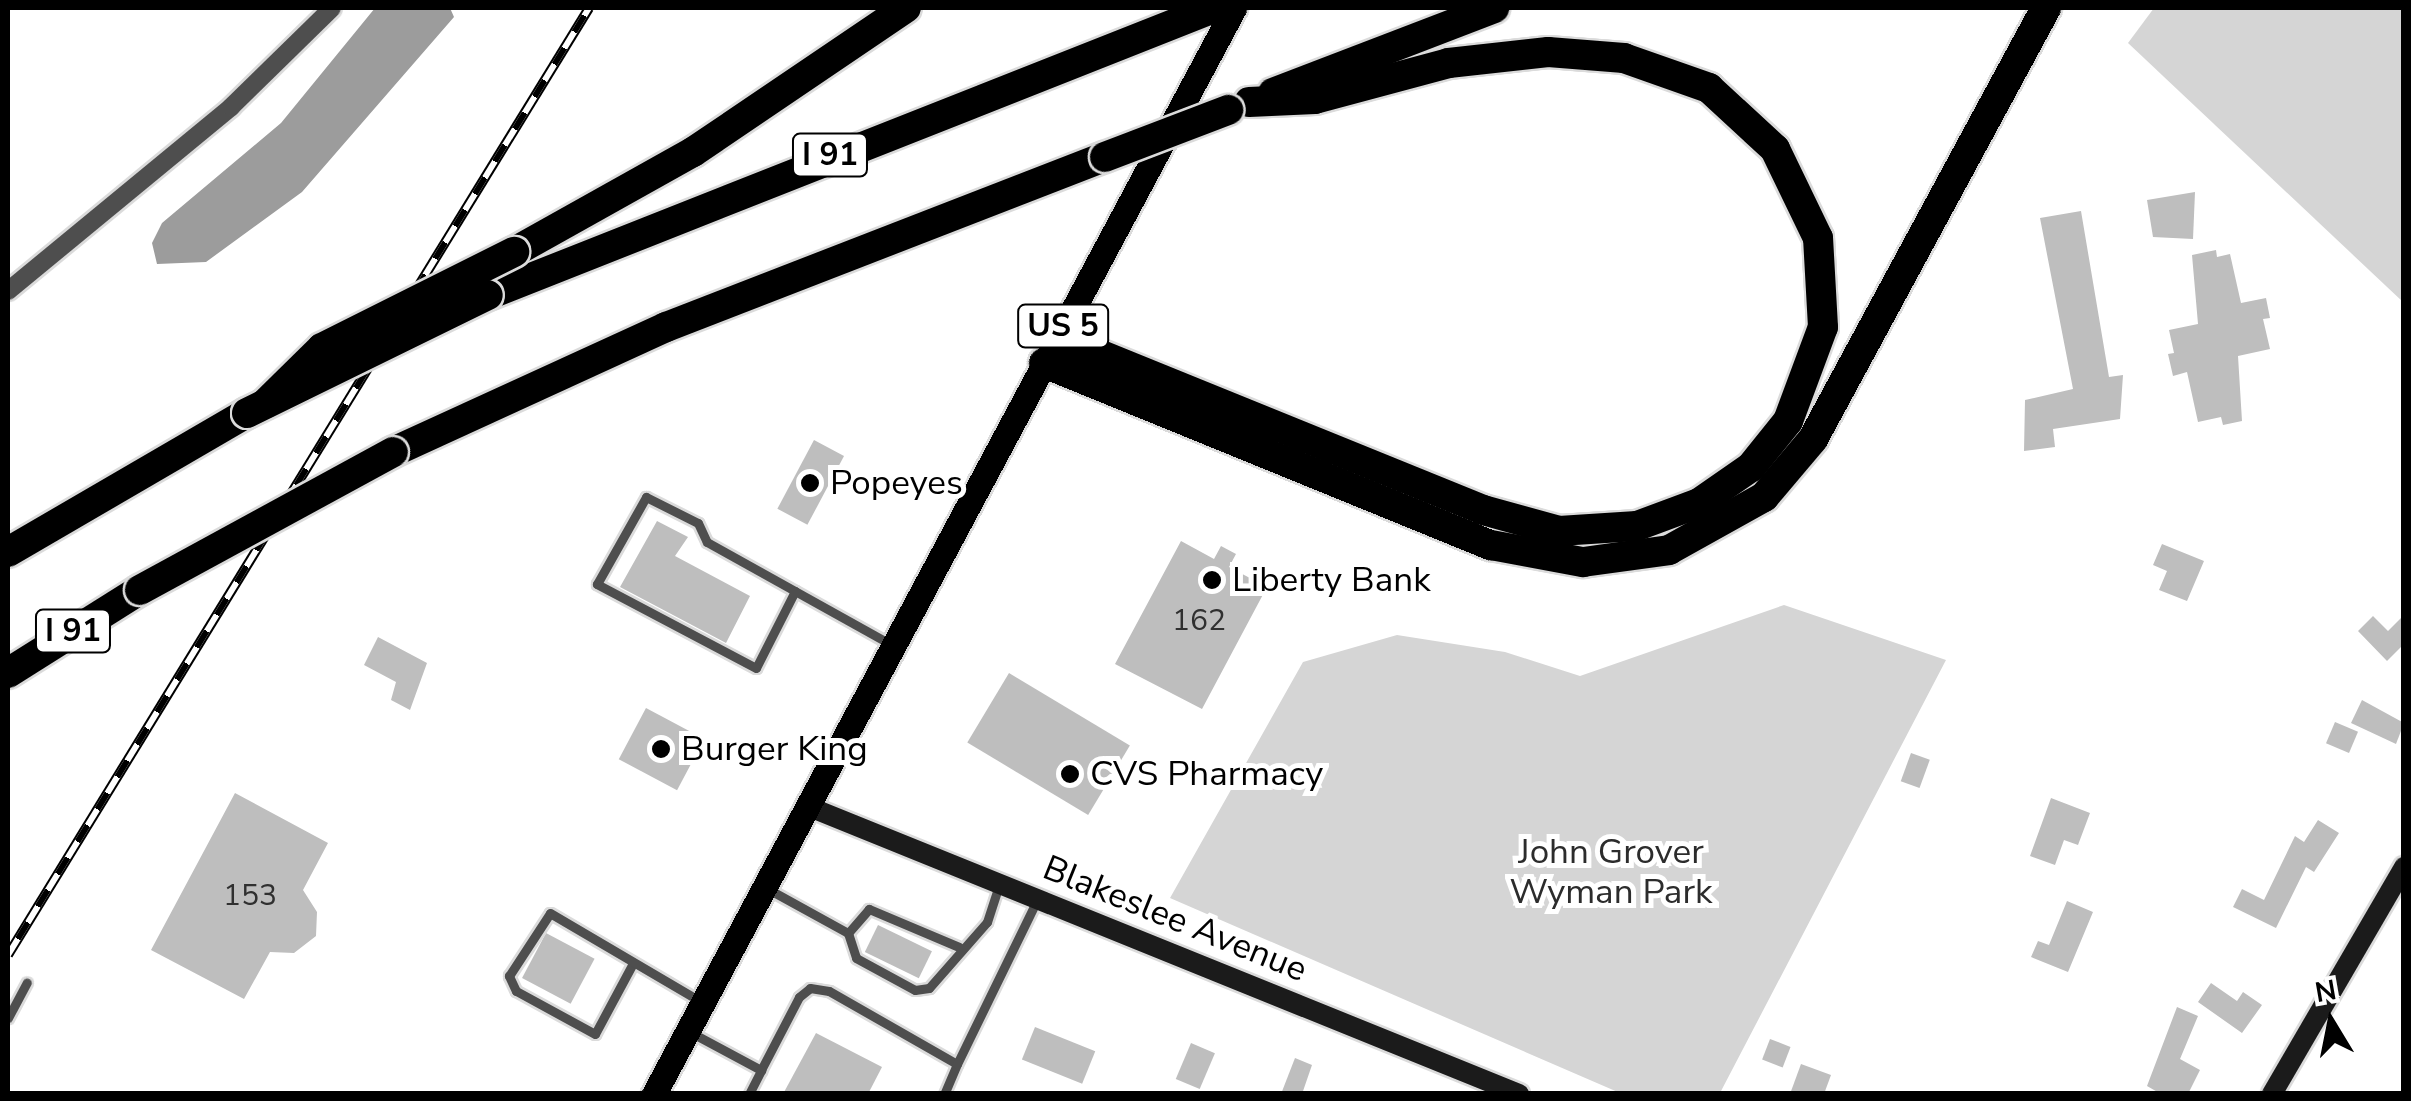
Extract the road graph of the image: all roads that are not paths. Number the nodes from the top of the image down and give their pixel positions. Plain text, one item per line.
1 (332, 8) edge
2 (906, 8) edge
3 (1214, 8) edge
4 (1234, 8) edge
5 (1494, 8) edge
6 (2046, 8) edge
7 (1238, 106) junction
8 (8, 291) edge
9 (1050, 350) junction
10 (256, 408) junction
11 (8, 552) edge
12 (795, 591) junction
13 (893, 645) junction
14 (8, 673) edge
15 (807, 806) junction
16 (2404, 866) edge
17 (1000, 884) junction
18 (764, 887) junction
19 (1038, 899) junction
20 (848, 933) junction
21 (959, 947) junction
22 (632, 965) junction
23 (27, 983) dead end
24 (702, 1002) junction
25 (8, 1018) edge
26 (687, 1031) junction
27 (957, 1064) junction
28 (761, 1070) junction
29 (654, 1094) edge
30 (749, 1094) edge
31 (944, 1094) edge
32 (1520, 1094) edge
33 (2272, 1094) edge

1 - 8 street
2 - 10 highway, bridge
3 - 10 highway, I 91, bridge
4 - 9 main road, US 5
5 - 7 highway, I 91
6 - 9 highway
7 - 9 highway
7 - 14 highway, I 91, bridge
9 - 13 main road, US 5
10 - 11 highway, I 91
12 - 12 lane
12 - 13 lane
13 - 15 main road, US 5
15 - 17 street, Blakeslee Avenue
15 - 18 main road, US 5
16 - 33 street
17 - 19 street, Blakeslee Avenue
17 - 21 lane
18 - 20 lane
18 - 24 main road, US 5
19 - 27 lane
19 - 32 street, Blakeslee Avenue
20 - 21 lane
20 - 21 lane
22 - 22 lane
22 - 24 lane
23 - 25 lane
24 - 26 main road, US 5
26 - 28 lane
26 - 29 main road, US 5
27 - 28 lane
27 - 31 lane
28 - 30 lane

